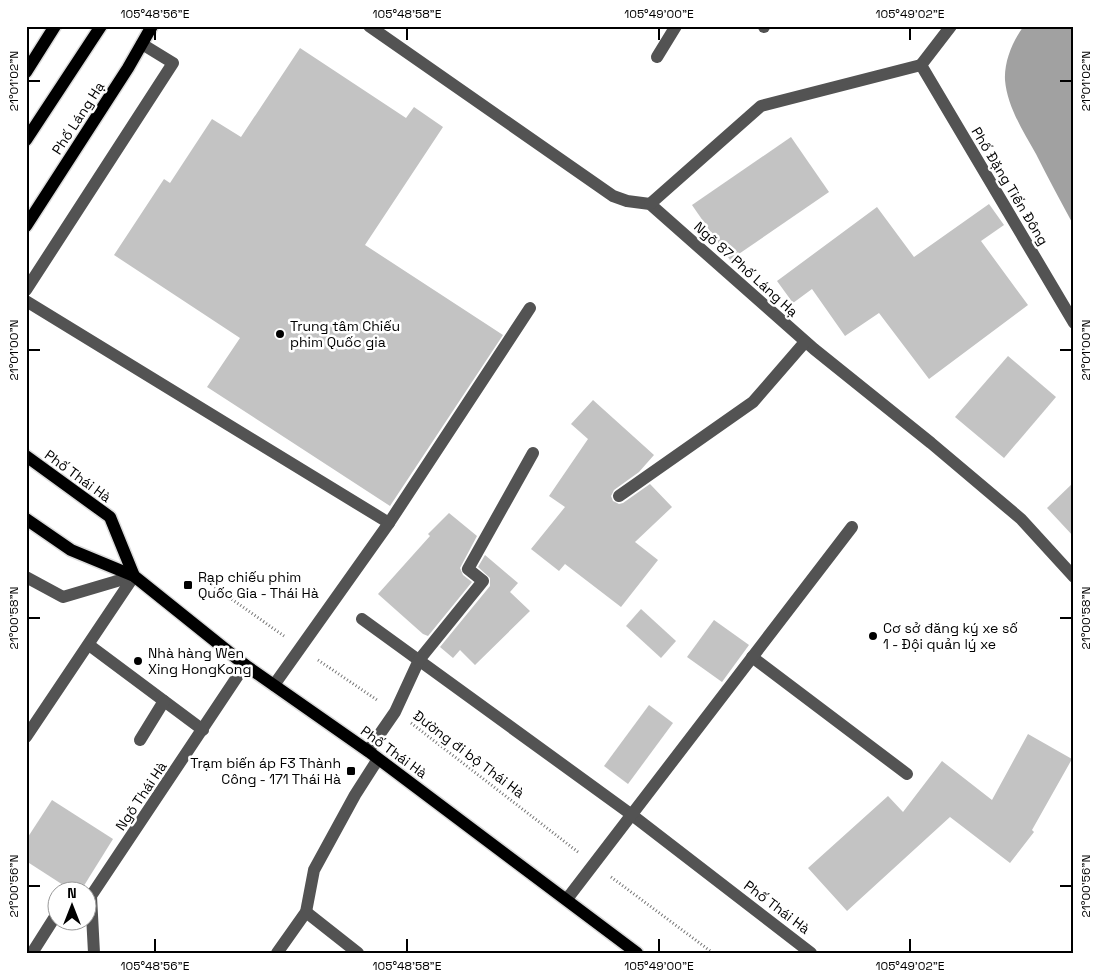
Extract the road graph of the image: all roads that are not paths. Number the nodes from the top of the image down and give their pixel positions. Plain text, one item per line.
1 (55, 26) edge
2 (101, 26) edge
3 (152, 26) edge
4 (368, 26) edge
5 (676, 26) edge
6 (951, 26) edge
7 (142, 44) junction
8 (657, 57) dead end
9 (921, 65) junction
10 (26, 72) edge
11 (26, 140) edge
12 (650, 204) junction
13 (26, 226) edge
14 (26, 290) edge
15 (26, 301) edge
16 (530, 308) dead end
17 (1074, 323) edge
18 (805, 342) junction
19 (533, 453) dead end
20 (26, 456) edge
21 (619, 496) dead end
22 (26, 519) edge
23 (389, 523) junction
24 (852, 527) dead end
25 (134, 576) junction
26 (26, 577) edge
27 (1074, 577) edge
28 (362, 619) dead end
29 (89, 645) junction
30 (752, 657) junction
31 (419, 660) junction
32 (245, 665) junction
33 (274, 685) junction
34 (164, 701) junction
35 (203, 730) junction
36 (26, 737) edge
37 (140, 740) dead end
38 (373, 755) junction
39 (908, 774) dead end
40 (632, 815) junction
41 (98, 885) edge
42 (567, 899) junction
43 (306, 912) junction
44 (48, 928) edge
45 (92, 932) edge
46 (32, 953) edge
47 (94, 953) edge
48 (277, 953) edge
49 (358, 953) edge
50 (637, 953) edge
51 (811, 953) edge

1 - 10 main road
2 - 11 main road
3 - 7 main road, Phố Láng Hạ
4 - 12 street
5 - 8 street
6 - 9 street
7 - 13 main road, Phố Láng Hạ
7 - 14 street
9 - 12 street
9 - 17 street, Phố Đặng Tiến Đông
12 - 18 street, Ngõ 87 Phố Láng Hạ
15 - 23 street
16 - 23 street
18 - 21 street
18 - 27 street, Ngõ 87 Phố Láng Hạ
19 - 31 street
20 - 25 main road, Phố Thái Hà
22 - 25 main road, Phố Thái Hà
23 - 33 street
24 - 30 street
25 - 26 street
25 - 29 street
25 - 32 main road, Phố Thái Hà
28 - 31 street, Phố Thái Hà
29 - 34 street
29 - 36 street
30 - 39 street
30 - 40 street
31 - 38 street
31 - 40 street, Phố Thái Hà
32 - 33 main road, Phố Thái Hà
32 - 35 street, Ngõ Thái Hà
33 - 38 main road, Phố Thái Hà
34 - 35 street
34 - 37 street
35 - 41 street, Ngõ Thái Hà
38 - 42 main road, Phố Thái Hà
38 - 43 street
40 - 42 street
40 - 51 street, Phố Thái Hà
42 - 50 main road, Phố Thái Hà
43 - 48 street
43 - 49 street
44 - 46 street
45 - 47 street, Ngõ Thái Hà

